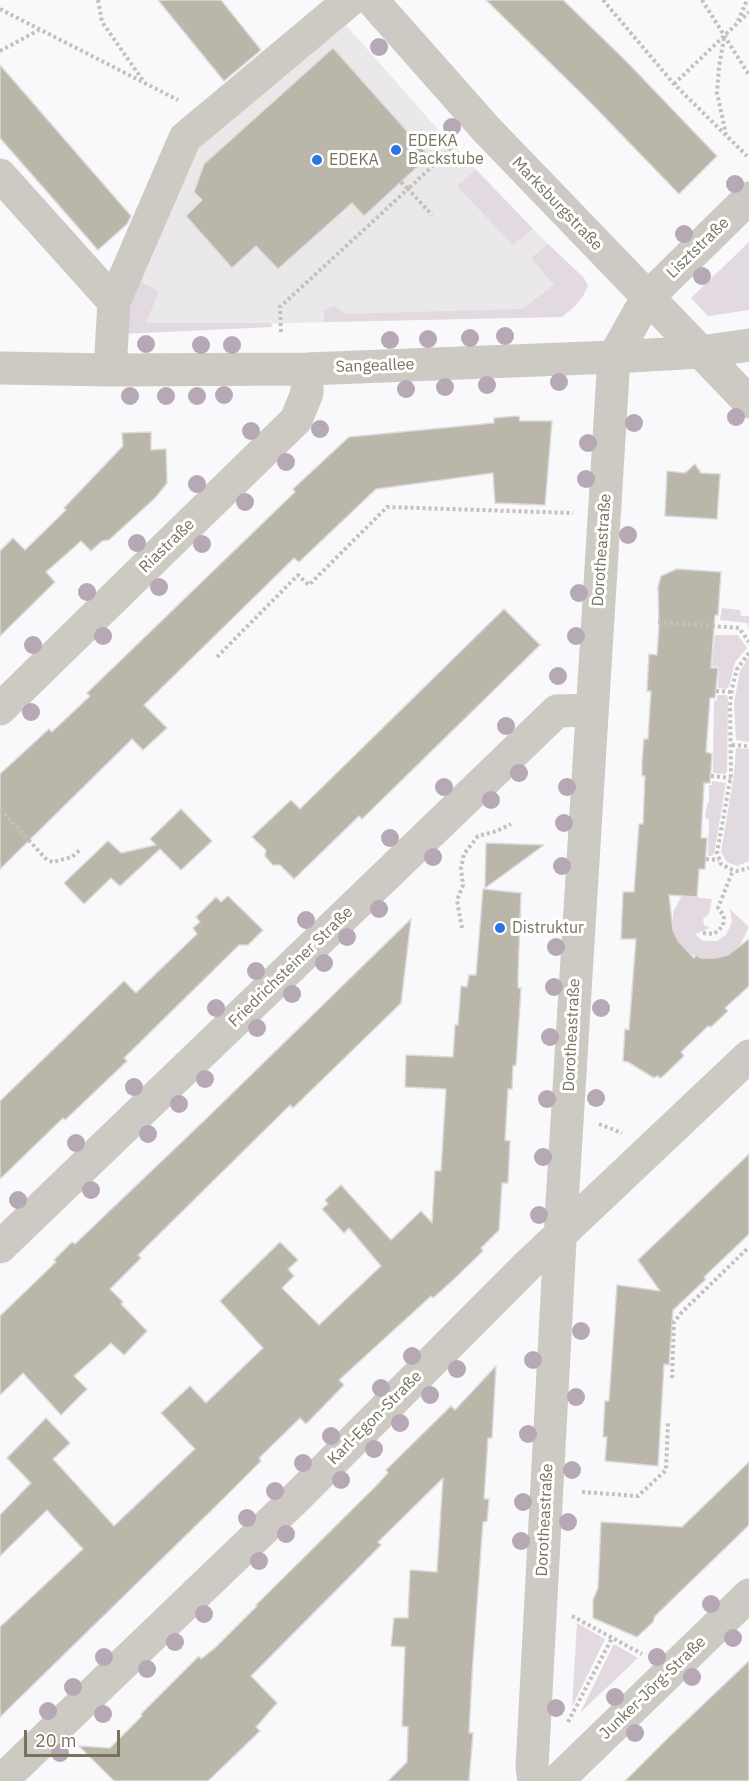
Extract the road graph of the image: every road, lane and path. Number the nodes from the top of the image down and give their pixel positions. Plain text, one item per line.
1 (98, 0) edge
2 (350, 0) edge
3 (372, 0) edge
4 (603, 0) edge
5 (702, 0) edge
6 (747, 0) edge
7 (0, 9) edge
8 (749, 12) edge
9 (737, 23) junction
10 (40, 29) junction
11 (724, 37) junction
12 (0, 51) edge
13 (749, 75) edge
14 (144, 82) junction
15 (674, 84) junction
16 (727, 136) junction
17 (185, 138) junction
18 (458, 142) dead end
19 (747, 156) dead end
20 (0, 175) edge
21 (401, 182) dead end
22 (408, 189) junction
23 (749, 198) edge
24 (432, 215) dead end
25 (647, 297) junction
26 (114, 302) junction
27 (281, 332) dead end
28 (749, 345) edge
29 (701, 352) junction
30 (614, 357) junction
31 (0, 368) edge
32 (307, 369) junction
33 (110, 370) junction
34 (749, 402) edge
35 (545, 512) dead end
36 (658, 622) dead end
37 (749, 642) edge
38 (749, 653) edge
39 (217, 657) dead end
40 (716, 691) dead end
41 (731, 692) junction
42 (0, 709) edge
43 (591, 710) junction
44 (732, 745) junction
45 (749, 746) edge
46 (711, 776) dead end
47 (731, 778) junction
48 (0, 809) edge
49 (511, 824) dead end
50 (81, 849) dead end
51 (706, 859) dead end
52 (719, 860) junction
53 (749, 868) edge
54 (733, 870) junction
55 (462, 928) dead end
56 (703, 933) dead end
57 (749, 1056) edge
58 (599, 1124) dead end
59 (631, 1137) dead end
60 (561, 1234) junction
61 (0, 1247) edge
62 (749, 1247) edge
63 (672, 1378) dead end
64 (668, 1422) dead end
65 (582, 1492) dead end
66 (749, 1595) edge
67 (567, 1612) dead end
68 (612, 1638) junction
69 (646, 1656) dead end
70 (563, 1732) dead end
71 (1, 1781) edge
72 (534, 1781) edge
73 (557, 1781) edge

1 - 14 path
2 - 17 street
3 - 25 street, Marksburgstraße
4 - 15 path
5 - 11 path
6 - 9 path
7 - 10 path
8 - 9 path
9 - 11 path
10 - 12 path
10 - 14 path
11 - 13 path
11 - 15 path
11 - 16 path
14 - 17 path
15 - 16 path
16 - 19 path
17 - 26 street
18 - 22 path
20 - 26 street
21 - 22 path
22 - 24 path
22 - 27 path
23 - 25 street, Lisztstraße
25 - 29 street, Marksburgstraße
25 - 30 street, Dorotheastraße
26 - 33 street
28 - 29 street, Sangeallee
29 - 30 street, Sangeallee
29 - 34 street, Marksburgstraße
30 - 32 street, Sangeallee
30 - 43 street, Dorotheastraße
31 - 33 street, Sangeallee
32 - 33 street, Sangeallee
32 - 42 street, Riastraße
35 - 39 path
36 - 37 path
38 - 41 path
40 - 41 path
41 - 44 path
43 - 60 street, Dorotheastraße
43 - 61 street, Friedrichsteiner Straße
44 - 45 path
44 - 47 path
46 - 47 path
47 - 52 path
48 - 50 path
49 - 55 path
51 - 52 path
52 - 54 path
53 - 54 path
54 - 56 path
57 - 60 street, Karl-Egon-Straße
58 - 59 path
60 - 71 street, Karl-Egon-Straße
60 - 72 street, Dorotheastraße
62 - 63 path
64 - 65 path
66 - 73 street, Junker-Jörg-Straße
67 - 68 path
68 - 69 path
68 - 70 path

